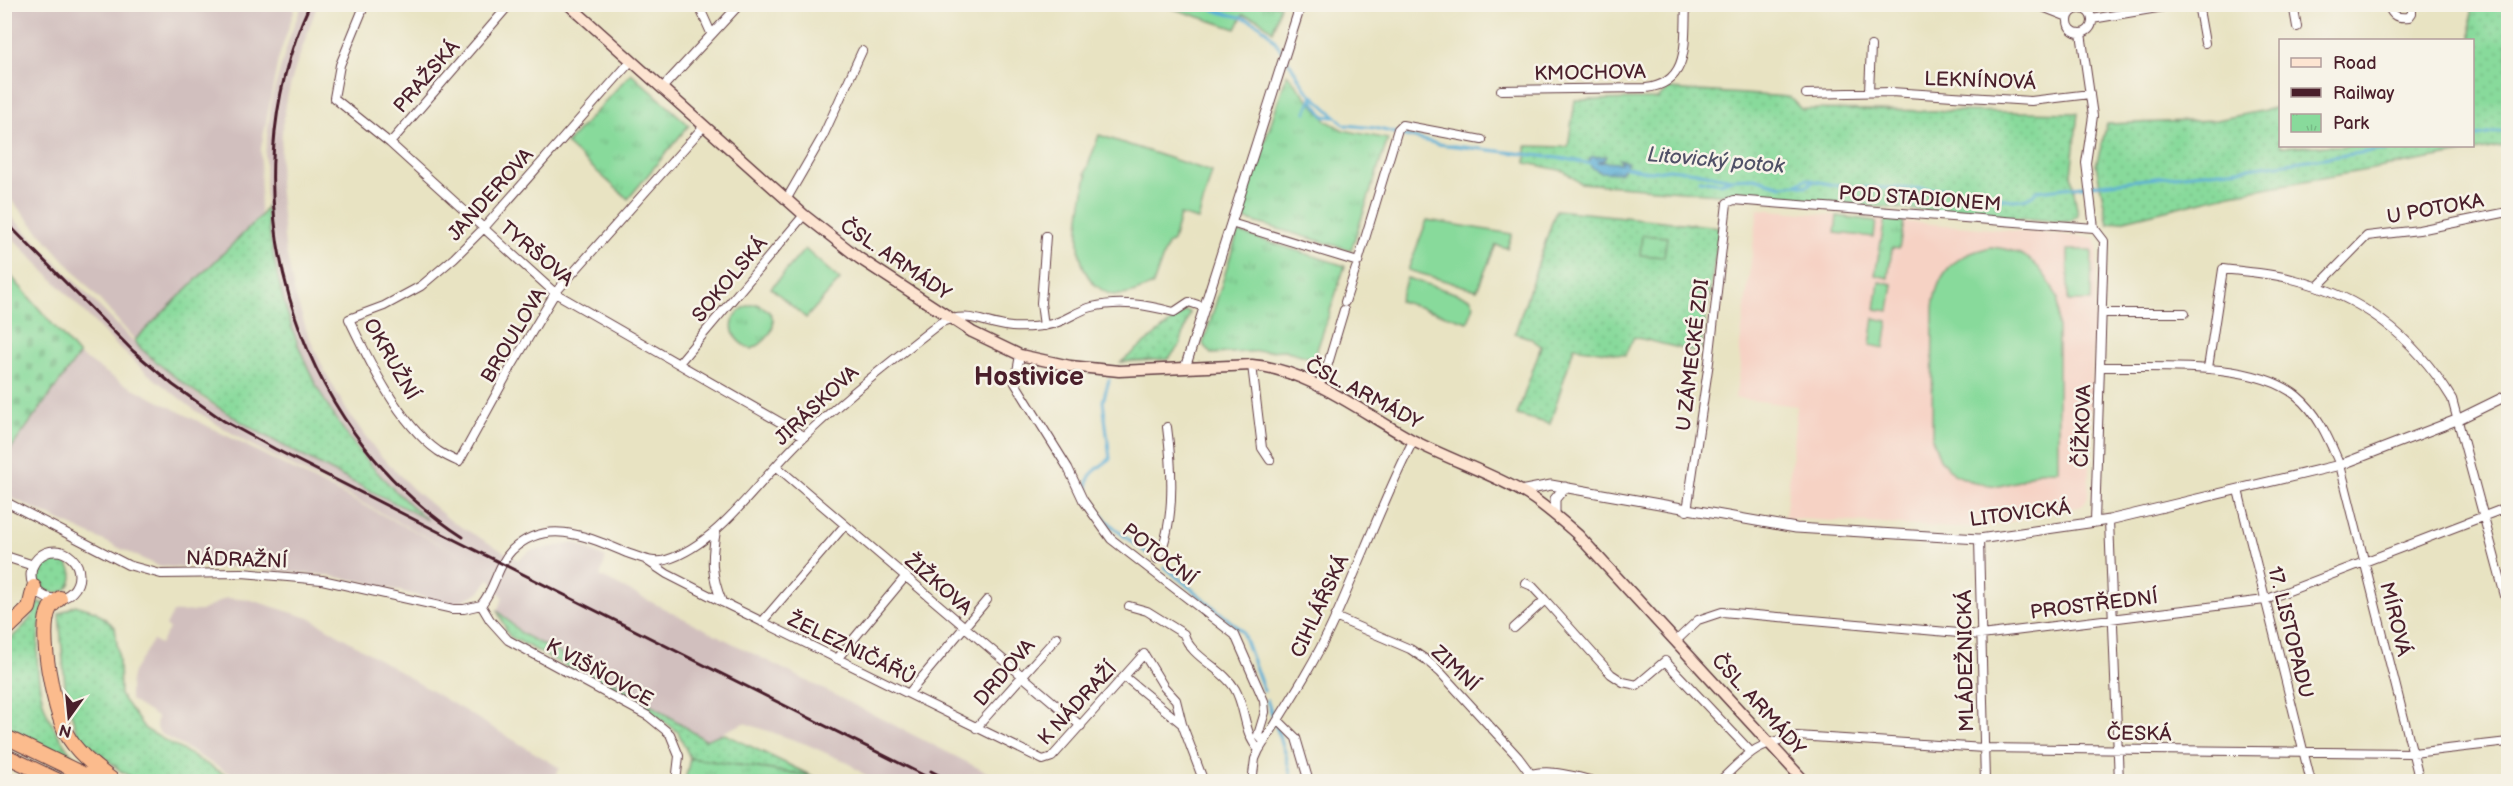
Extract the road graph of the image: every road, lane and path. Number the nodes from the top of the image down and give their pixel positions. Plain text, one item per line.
1 (365, 4) edge
2 (510, 4) edge
3 (568, 4) edge
4 (698, 4) edge
5 (740, 4) edge
6 (1301, 4) edge
7 (1686, 4) edge
8 (2035, 4) edge
9 (2181, 4) edge
10 (2198, 4) edge
11 (2293, 4) edge
12 (2388, 4) edge
13 (2412, 4) edge
14 (2080, 7) edge
15 (2068, 17) junction
16 (2092, 19) junction
17 (2297, 27) dead end
18 (711, 33) junction
19 (2081, 33) junction
20 (2205, 43) dead end
21 (1870, 46) dead end
22 (862, 51) dead end
23 (631, 61) junction
24 (662, 88) junction
25 (1501, 90) dead end
26 (1869, 92) junction
27 (1806, 94) dead end
28 (2090, 94) junction
29 (704, 126) junction
30 (1482, 140) dead end
31 (390, 143) junction
32 (786, 200) junction
33 (1726, 203) joint
34 (2508, 212) edge
35 (804, 215) junction
36 (1231, 223) junction
37 (2094, 228) junction
38 (483, 229) junction
39 (1046, 236) dead end
40 (1356, 268) dead end
41 (2318, 286) junction
42 (555, 293) junction
43 (1204, 307) junction
44 (2102, 313) junction
45 (2185, 313) dead end
46 (951, 318) junction
47 (350, 319) joint
48 (1044, 326) junction
49 (1020, 355) junction
50 (679, 363) junction
51 (1252, 365) junction
52 (2100, 367) junction
53 (1185, 368) junction
54 (2208, 368) junction
55 (1318, 387) junction
56 (2508, 395) edge
57 (2459, 419) junction
58 (1167, 427) dead end
59 (804, 436) junction
60 (1413, 441) junction
61 (1270, 460) dead end
62 (459, 462) joint
63 (2340, 465) junction
64 (776, 466) junction
65 (1565, 487) junction
66 (2238, 490) junction
67 (1520, 491) junction
68 (4, 501) edge
69 (2508, 507) edge
70 (1687, 511) junction
71 (1556, 515) junction
72 (2485, 516) junction
73 (2109, 520) junction
74 (2095, 522) junction
75 (845, 525) junction
76 (716, 531) junction
77 (1979, 539) junction
78 (4, 556) edge
79 (1157, 559) dead end
80 (646, 560) junction
81 (2365, 562) junction
82 (32, 565) junction
83 (906, 576) junction
84 (1525, 583) dead end
85 (34, 587) junction
86 (60, 598) junction
87 (987, 600) dead end
88 (1545, 600) junction
89 (2265, 600) junction
90 (722, 602) junction
91 (481, 605) junction
92 (1130, 606) dead end
93 (2508, 607) edge
94 (1335, 617) junction
95 (2114, 618) junction
96 (762, 622) junction
97 (964, 627) junction
98 (1514, 628) dead end
99 (4, 632) edge
100 (1981, 635) junction
101 (1057, 637) dead end
102 (1676, 641) junction
103 (837, 659) junction
104 (1023, 675) junction
105 (1125, 677) junction
106 (909, 693) junction
107 (1277, 721) junction
108 (1182, 724) junction
109 (1081, 726) junction
110 (976, 728) junction
111 (4, 736) edge
112 (1264, 742) junction
113 (1768, 742) junction
114 (2508, 742) edge
115 (1984, 748) junction
116 (1259, 750) junction
117 (2118, 750) junction
118 (1750, 752) junction
119 (2304, 752) junction
120 (2414, 753) junction
121 (4, 754) edge
122 (1046, 760) joint
123 (1530, 773) junction
124 (61, 782) edge
125 (99, 782) edge
126 (115, 782) edge
127 (676, 782) edge
128 (1204, 782) edge
129 (1252, 782) edge
130 (1309, 782) edge
131 (1510, 782) edge
132 (1598, 782) edge
133 (1719, 782) edge
134 (1805, 782) edge
135 (1985, 782) edge
136 (2119, 782) edge
137 (2311, 782) edge
138 (2421, 782) edge

1 - 31 street, TYRŠOVA
2 - 31 street, PRAŽSKÁ
3 - 23 main road, ČSL. ARMÁDY
4 - 18 street
5 - 18 street
6 - 36 street
7 - 25 street, KMOCHOVA
8 - 15 street
9 - 16 street
10 - 20 street
11 - 17 street
12 - 13 street
14 - 15 street
14 - 16 street
15 - 19 street
16 - 19 street
18 - 24 street
19 - 28 street
21 - 26 street
22 - 32 street
23 - 24 main road, ČSL. ARMÁDY
23 - 38 street, JANDEROVA
24 - 29 main road, ČSL. ARMÁDY
26 - 27 street, LEKNÍNOVÁ
26 - 28 street, LEKNÍNOVÁ
28 - 37 street
29 - 32 main road, ČSL. ARMÁDY
29 - 42 street, BROULOVA
30 - 36 street
31 - 38 street, TYRŠOVA
32 - 35 main road, ČSL. ARMÁDY
33 - 37 street, POD STADIONEM
33 - 70 street, U ZÁMECKÉ ZDI
34 - 41 street, U POTOKA
35 - 46 main road, ČSL. ARMÁDY
35 - 50 street, SOKOLSKÁ
36 - 43 street
37 - 44 street, ČÍŽKOVA
38 - 42 street, TYRŠOVA
38 - 47 street, JANDEROVA
39 - 48 street
40 - 55 street
41 - 54 street
41 - 57 street
42 - 50 street, TYRŠOVA
42 - 62 street, BROULOVA
43 - 48 street
43 - 53 street
44 - 45 street
44 - 52 street, ČÍŽKOVA
46 - 48 street
46 - 49 main road, ČSL. ARMÁDY
46 - 59 street, JIRÁSKOVA
47 - 62 street, OKRUŽNÍ
49 - 53 main road, ČSL. ARMÁDY
49 - 112 street, POTOČNÍ
50 - 59 street, TYRŠOVA
51 - 53 main road, ČSL. ARMÁDY
51 - 55 main road, ČSL. ARMÁDY
51 - 61 street
52 - 54 street, ČÍŽKOVA
52 - 74 street, ČÍŽKOVA
54 - 63 street, ČÍŽKOVA
55 - 60 main road, ČSL. ARMÁDY
56 - 57 street, LITOVICKÁ
57 - 63 street, LITOVICKÁ
57 - 72 street
58 - 79 street
59 - 64 street, JIRÁSKOVA
60 - 67 main road, ČSL. ARMÁDY
60 - 94 street, CIHLÁŘSKÁ
63 - 66 street, LITOVICKÁ
63 - 81 street, MÍROVÁ
64 - 75 street, ŽIŽKOVA
64 - 76 street, JIRÁSKOVA
65 - 67 street, LITOVICKÁ
65 - 70 street, LITOVICKÁ
65 - 71 street
66 - 73 street, LITOVICKÁ
66 - 89 street, 17. LISTOPADU
67 - 71 main road, ČSL. ARMÁDY
68 - 91 street, NÁDRAŽNÍ
69 - 72 street, PROSTŘEDNÍ
70 - 77 street, LITOVICKÁ
71 - 102 main road, ČSL. ARMÁDY
72 - 81 street, PROSTŘEDNÍ
72 - 93 street
73 - 74 street, LITOVICKÁ
73 - 95 street
74 - 77 street, LITOVICKÁ
75 - 83 street, ŽIŽKOVA
75 - 96 street
76 - 80 street, JIRÁSKOVA
76 - 90 street
77 - 100 street, MLÁDEŽNICKÁ
78 - 82 street
80 - 90 street, ŽELEZNIČÁŘŮ
80 - 91 street, JIRÁSKOVA
81 - 89 street, PROSTŘEDNÍ
81 - 120 street, MÍROVÁ
82 - 85 street
82 - 86 street
83 - 97 street, ŽIŽKOVA
83 - 103 street
84 - 88 street
85 - 86 street
85 - 99 highway
86 - 126 highway
87 - 97 street
88 - 98 street
88 - 118 street
89 - 95 street, PROSTŘEDNÍ
89 - 119 street, 17. LISTOPADU
90 - 96 street, ŽELEZNIČÁŘŮ
91 - 127 street, K VIŠŇOVCE
92 - 116 street
94 - 107 street, CIHLÁŘSKÁ
94 - 123 street, ZIMNÍ
95 - 100 street, PROSTŘEDNÍ
95 - 117 street
96 - 103 street, ŽELEZNIČÁŘŮ
97 - 104 street, ŽIŽKOVA
97 - 106 street
100 - 102 street, PROSTŘEDNÍ
100 - 115 street, MLÁDEŽNICKÁ
101 - 104 street, DRDOVA
102 - 113 main road, ČSL. ARMÁDY
103 - 106 street, ŽELEZNIČÁŘŮ
104 - 109 street, ŽIŽKOVA
104 - 110 street, DRDOVA
105 - 108 street
105 - 108 street, K NÁDRAŽÍ
105 - 109 street, K NÁDRAŽÍ
106 - 110 street, ŽELEZNIČÁŘŮ
107 - 112 street, CIHLÁŘSKÁ
107 - 130 street
108 - 128 street
109 - 122 street, K NÁDRAŽÍ
110 - 122 street, ŽELEZNIČÁŘŮ
111 - 125 highway
112 - 116 street, CIHLÁŘSKÁ
113 - 115 street, ČESKÁ
113 - 118 street, ČESKÁ
113 - 134 main road, ČSL. ARMÁDY
114 - 120 street, ČESKÁ
115 - 117 street, ČESKÁ
115 - 135 street, MLÁDEŽNICKÁ
116 - 129 street, CIHLÁŘSKÁ
117 - 119 street, ČESKÁ
117 - 136 street
118 - 133 street, ČESKÁ
119 - 120 street, ČESKÁ
119 - 137 street, 17. LISTOPADU
120 - 138 street, MÍROVÁ
121 - 124 highway
123 - 131 street
123 - 132 street

